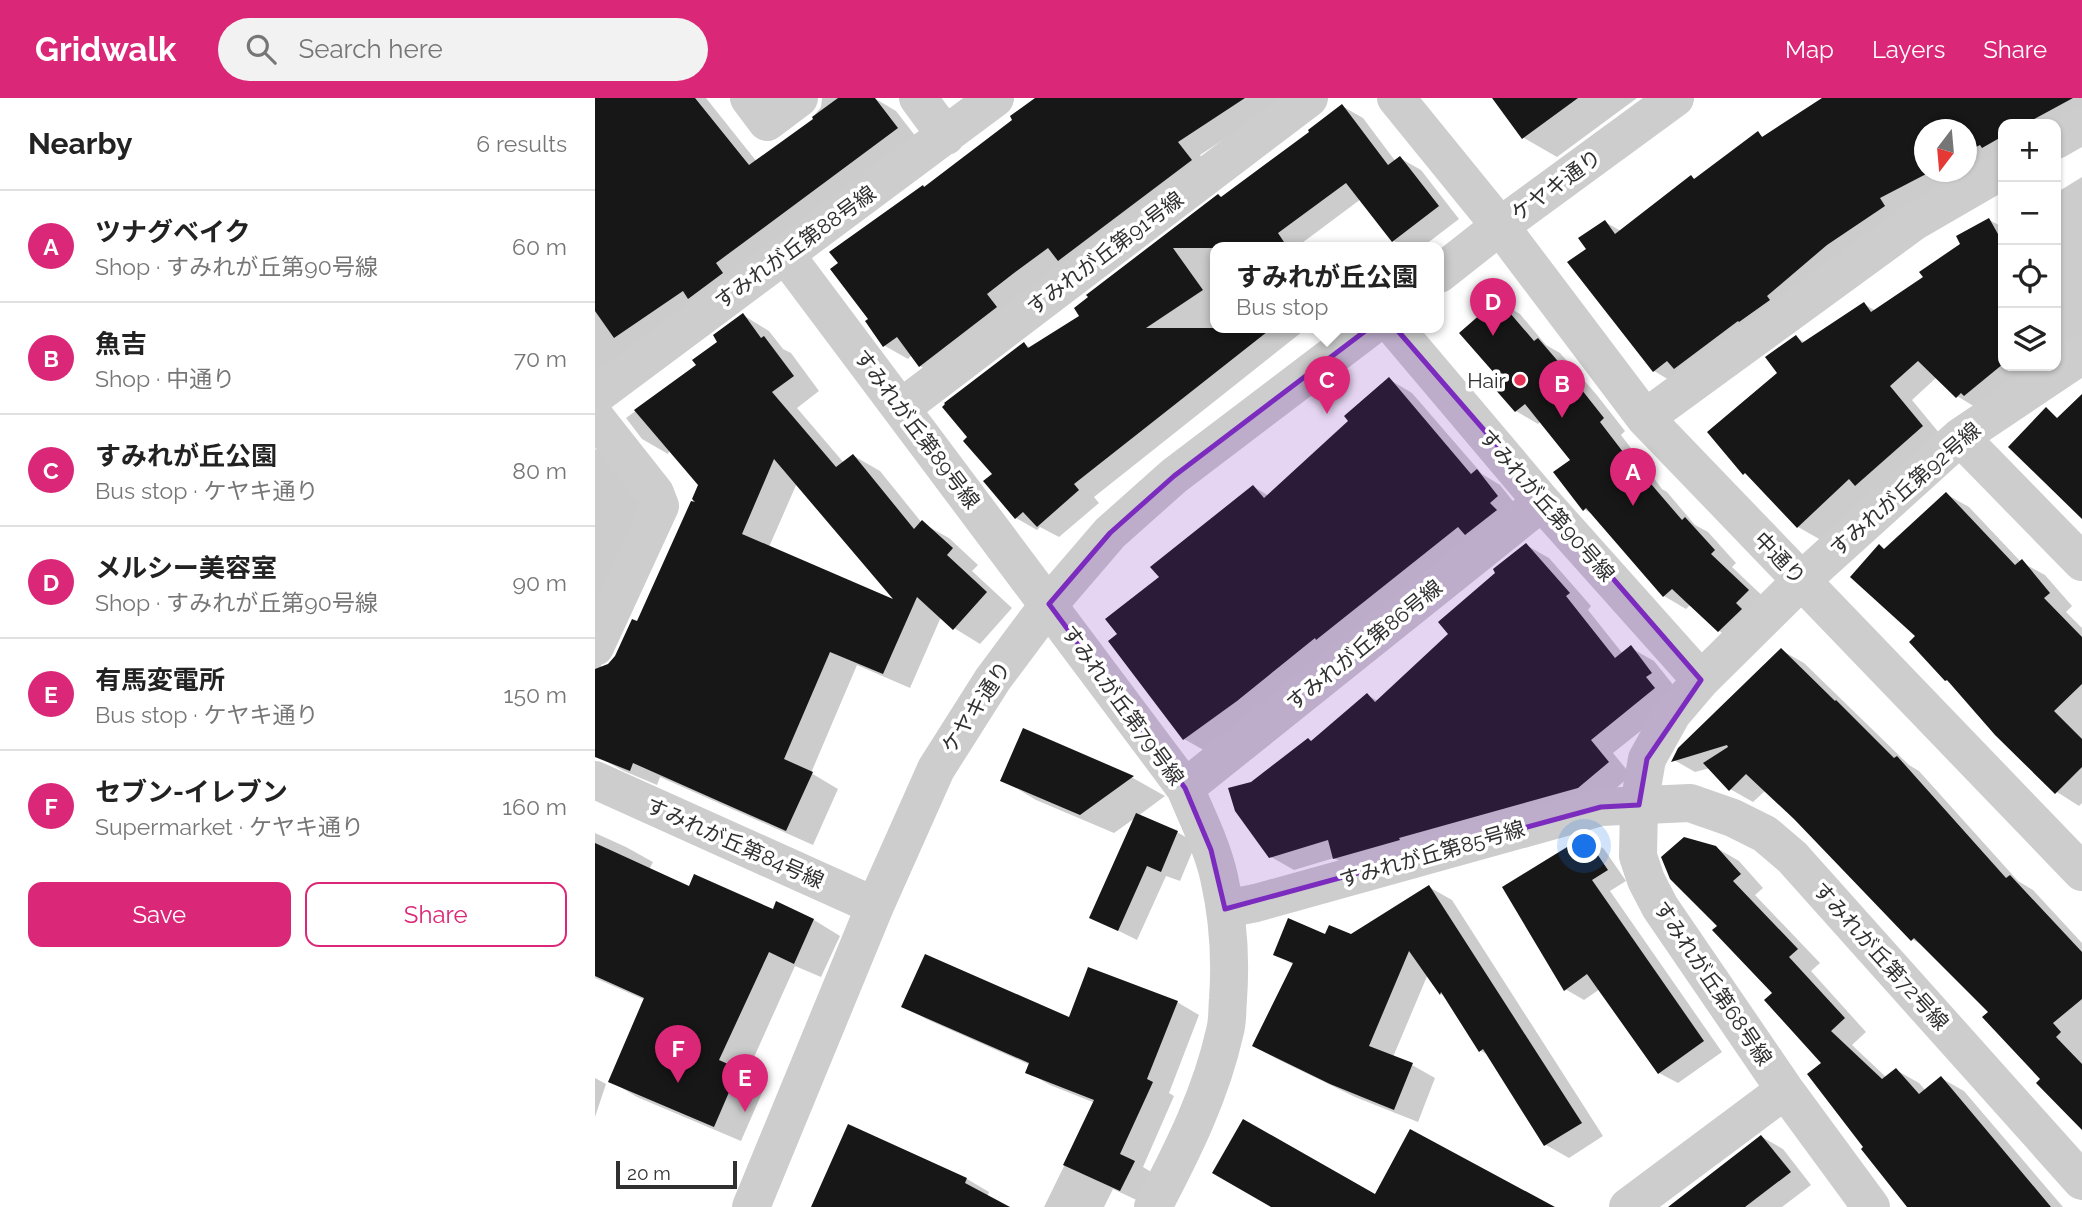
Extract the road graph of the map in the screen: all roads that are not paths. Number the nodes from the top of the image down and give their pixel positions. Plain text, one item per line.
1 (749, 98) edge
2 (799, 98) edge
3 (918, 98) edge
4 (995, 98) edge
5 (1309, 98) edge
6 (1396, 98) edge
7 (1675, 98) edge
8 (2082, 125) edge
9 (946, 136) junction
10 (2061, 137) edge
11 (1998, 173) edge
12 (1500, 226) junction
13 (785, 254) junction
14 (1444, 270) edge
15 (1362, 333) edge
16 (1399, 333) edge
17 (2082, 355) edge
18 (595, 396) edge
19 (901, 408) junction
20 (595, 417) edge
21 (1645, 418) junction
22 (1960, 437) junction
23 (1542, 502) junction
24 (2082, 562) edge
25 (1802, 580) junction
26 (1049, 604) junction
27 (595, 647) edge
28 (1701, 680) junction
29 (595, 780) edge
30 (1185, 788) junction
31 (1639, 805) junction
32 (2082, 872) edge
33 (876, 906) junction
34 (1224, 909) junction
35 (1785, 1090) junction
36 (2082, 1181) edge
37 (751, 1207) edge
38 (1153, 1207) edge
39 (1628, 1207) edge
40 (1871, 1207) edge

1 - 2 street
3 - 9 street
4 - 9 street, すみれが丘第88号線
5 - 19 street, すみれが丘第91号線
6 - 12 street, 中通り
7 - 12 street, ケヤキ通り
8 - 10 street
9 - 13 street, すみれが丘第88号線
11 - 21 street
12 - 14 street, ケヤキ通り
12 - 21 street, 中通り
13 - 18 street, すみれが丘第88号線
13 - 19 street, すみれが丘第89号線
15 - 26 street, ケヤキ通り
16 - 23 street, すみれが丘第90号線
17 - 22 street, すみれが丘第92号線
19 - 26 street, すみれが丘第89号線
20 - 27 street
21 - 25 street, 中通り
22 - 24 street
22 - 25 street, すみれが丘第92号線
23 - 28 street, すみれが丘第90号線
23 - 30 street, すみれが丘第86号線
25 - 28 street, すみれが丘第68号線
25 - 32 street, 中通り
26 - 30 street, すみれが丘第79号線
26 - 33 street, ケヤキ通り
28 - 31 street, すみれが丘第68号線
29 - 33 street, すみれが丘第84号線
30 - 34 street, すみれが丘第79号線
31 - 34 street, すみれが丘第85号線
31 - 35 street, すみれが丘第68号線
31 - 36 street, すみれが丘第72号線
33 - 37 street, ケヤキ通り
34 - 38 street, すみれが丘第79号線
35 - 39 street
35 - 40 street, すみれが丘第68号線

